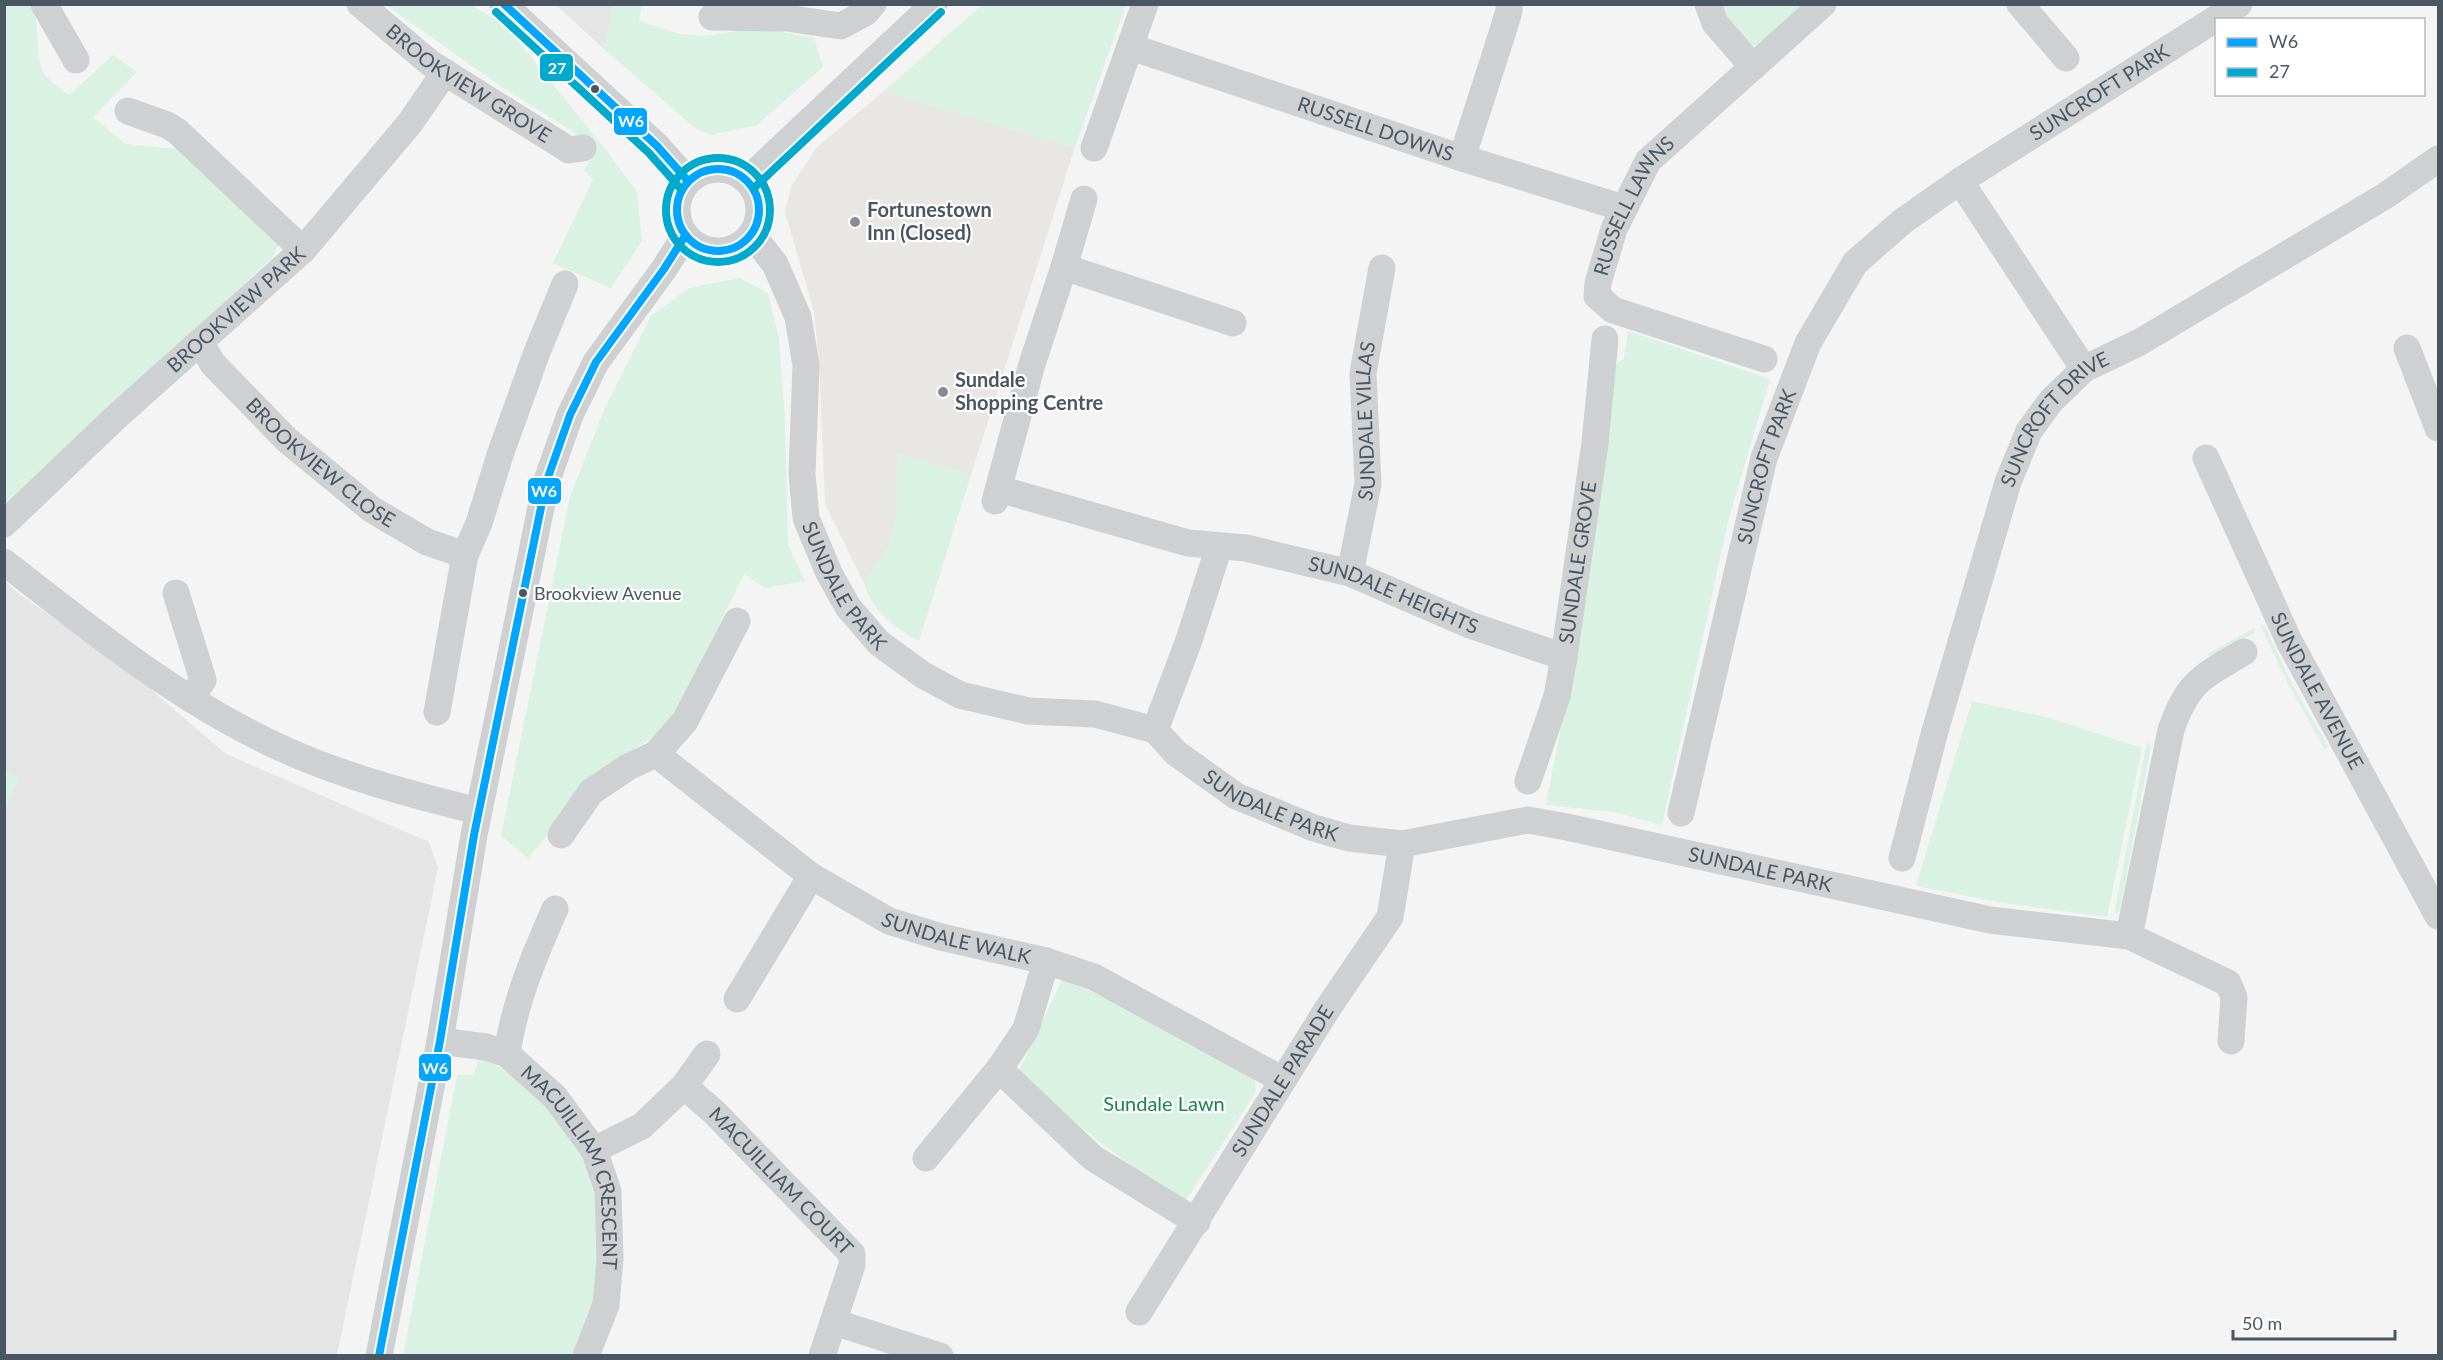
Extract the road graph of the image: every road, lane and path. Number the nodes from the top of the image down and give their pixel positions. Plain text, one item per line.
1 (44, 4) edge
2 (360, 4) edge
3 (503, 4) edge
4 (873, 4) edge
5 (934, 4) edge
6 (1145, 4) edge
7 (1509, 4) edge
8 (1708, 4) edge
9 (1823, 4) edge
10 (2020, 4) edge
11 (2239, 4) edge
12 (712, 17) dead end
13 (2217, 18) edge
14 (2215, 19) edge
15 (1131, 46) junction
16 (2066, 58) dead end
17 (76, 60) dead end
18 (1753, 67) junction
19 (445, 72) junction
20 (128, 111) dead end
21 (583, 148) dead end
22 (1094, 148) dead end
23 (1462, 158) junction
24 (2439, 159) edge
25 (747, 180) junction
26 (688, 181) junction
27 (1960, 181) junction
28 (1084, 199) dead end
29 (1623, 208) junction
30 (752, 235) junction
31 (685, 236) junction
32 (303, 250) junction
33 (1064, 267) junction
34 (1382, 268) dead end
35 (565, 284) dead end
36 (1233, 323) dead end
37 (1605, 339) dead end
38 (200, 342) junction
39 (2407, 348) dead end
40 (1764, 359) dead end
41 (2084, 369) junction
42 (2439, 428) edge
43 (2206, 458) dead end
44 (4, 524) edge
45 (1219, 547) junction
46 (465, 555) junction
47 (4, 562) edge
48 (1350, 573) junction
49 (176, 593) dead end
50 (737, 621) dead end
51 (2244, 652) dead end
52 (1564, 657) junction
53 (191, 699) junction
54 (437, 712) dead end
55 (1155, 730) junction
56 (656, 754) junction
57 (1528, 781) dead end
58 (478, 811) junction
59 (1681, 813) dead end
60 (561, 835) dead end
61 (1402, 844) junction
62 (1902, 858) dead end
63 (811, 876) junction
64 (555, 909) dead end
65 (2439, 916) edge
66 (2129, 936) junction
67 (1046, 961) junction
68 (737, 999) dead end
69 (440, 1041) junction
70 (2231, 1041) dead end
71 (507, 1054) junction
72 (707, 1054) dead end
73 (999, 1070) junction
74 (1283, 1080) junction
75 (684, 1086) junction
76 (594, 1150) junction
77 (926, 1158) dead end
78 (1197, 1222) junction
79 (1139, 1312) dead end
80 (834, 1322) junction
81 (594, 1353) edge
82 (379, 1356) edge
83 (822, 1356) edge
84 (940, 1356) edge

1 - 17 street
2 - 19 street, BROOKVIEW GROVE
3 - 26 street
4 - 12 street
5 - 25 street
6 - 15 street
7 - 23 street
8 - 18 street
9 - 18 street, RUSSELL LAWNS
10 - 16 street
11 - 13 street, SUNCROFT PARK
14 - 27 street, SUNCROFT PARK
15 - 22 street
15 - 23 street, RUSSELL DOWNS
18 - 29 street, RUSSELL LAWNS
19 - 21 street, BROOKVIEW GROVE
19 - 32 street, BROOKVIEW PARK
20 - 32 street
23 - 29 street, RUSSELL DOWNS
24 - 41 street, SUNCROFT DRIVE
25 - 26 street
25 - 30 street
26 - 31 street
27 - 41 street
27 - 59 street, SUNCROFT PARK
28 - 33 street
29 - 40 street, RUSSELL LAWNS
30 - 31 street
30 - 55 street, SUNDALE PARK
31 - 58 street
32 - 38 street, BROOKVIEW PARK
33 - 36 street
33 - 45 street, SUNDALE HEIGHTS
34 - 48 street, SUNDALE VILLAS
35 - 46 street
37 - 52 street, SUNDALE GROVE
38 - 44 street, BROOKVIEW PARK
38 - 46 street, BROOKVIEW CLOSE
39 - 42 street
41 - 62 street, SUNCROFT DRIVE
43 - 65 street, SUNDALE AVENUE
45 - 48 street, SUNDALE HEIGHTS
45 - 55 street
46 - 54 street
47 - 53 street
48 - 52 street, SUNDALE HEIGHTS
49 - 53 street
50 - 56 street
51 - 66 street
52 - 57 street, SUNDALE GROVE
53 - 58 street
55 - 61 street, SUNDALE PARK
56 - 60 street
56 - 63 street, SUNDALE WALK
58 - 69 street
61 - 66 street, SUNDALE PARK
61 - 74 street, SUNDALE PARADE
63 - 67 street, SUNDALE WALK
63 - 68 street
64 - 71 street
66 - 70 street, SUNDALE PARK
67 - 73 street
67 - 74 street, SUNDALE WALK
69 - 71 street, MACUILLIAM CRESCENT
69 - 82 street
71 - 76 street, MACUILLIAM CRESCENT
72 - 75 street
73 - 77 street
73 - 78 street
74 - 78 street, SUNDALE PARADE
75 - 76 street
75 - 80 street, MACUILLIAM COURT
76 - 81 street, MACUILLIAM CRESCENT
78 - 79 street, SUNDALE PARADE
80 - 83 street, MACUILLIAM COURT
80 - 84 street

